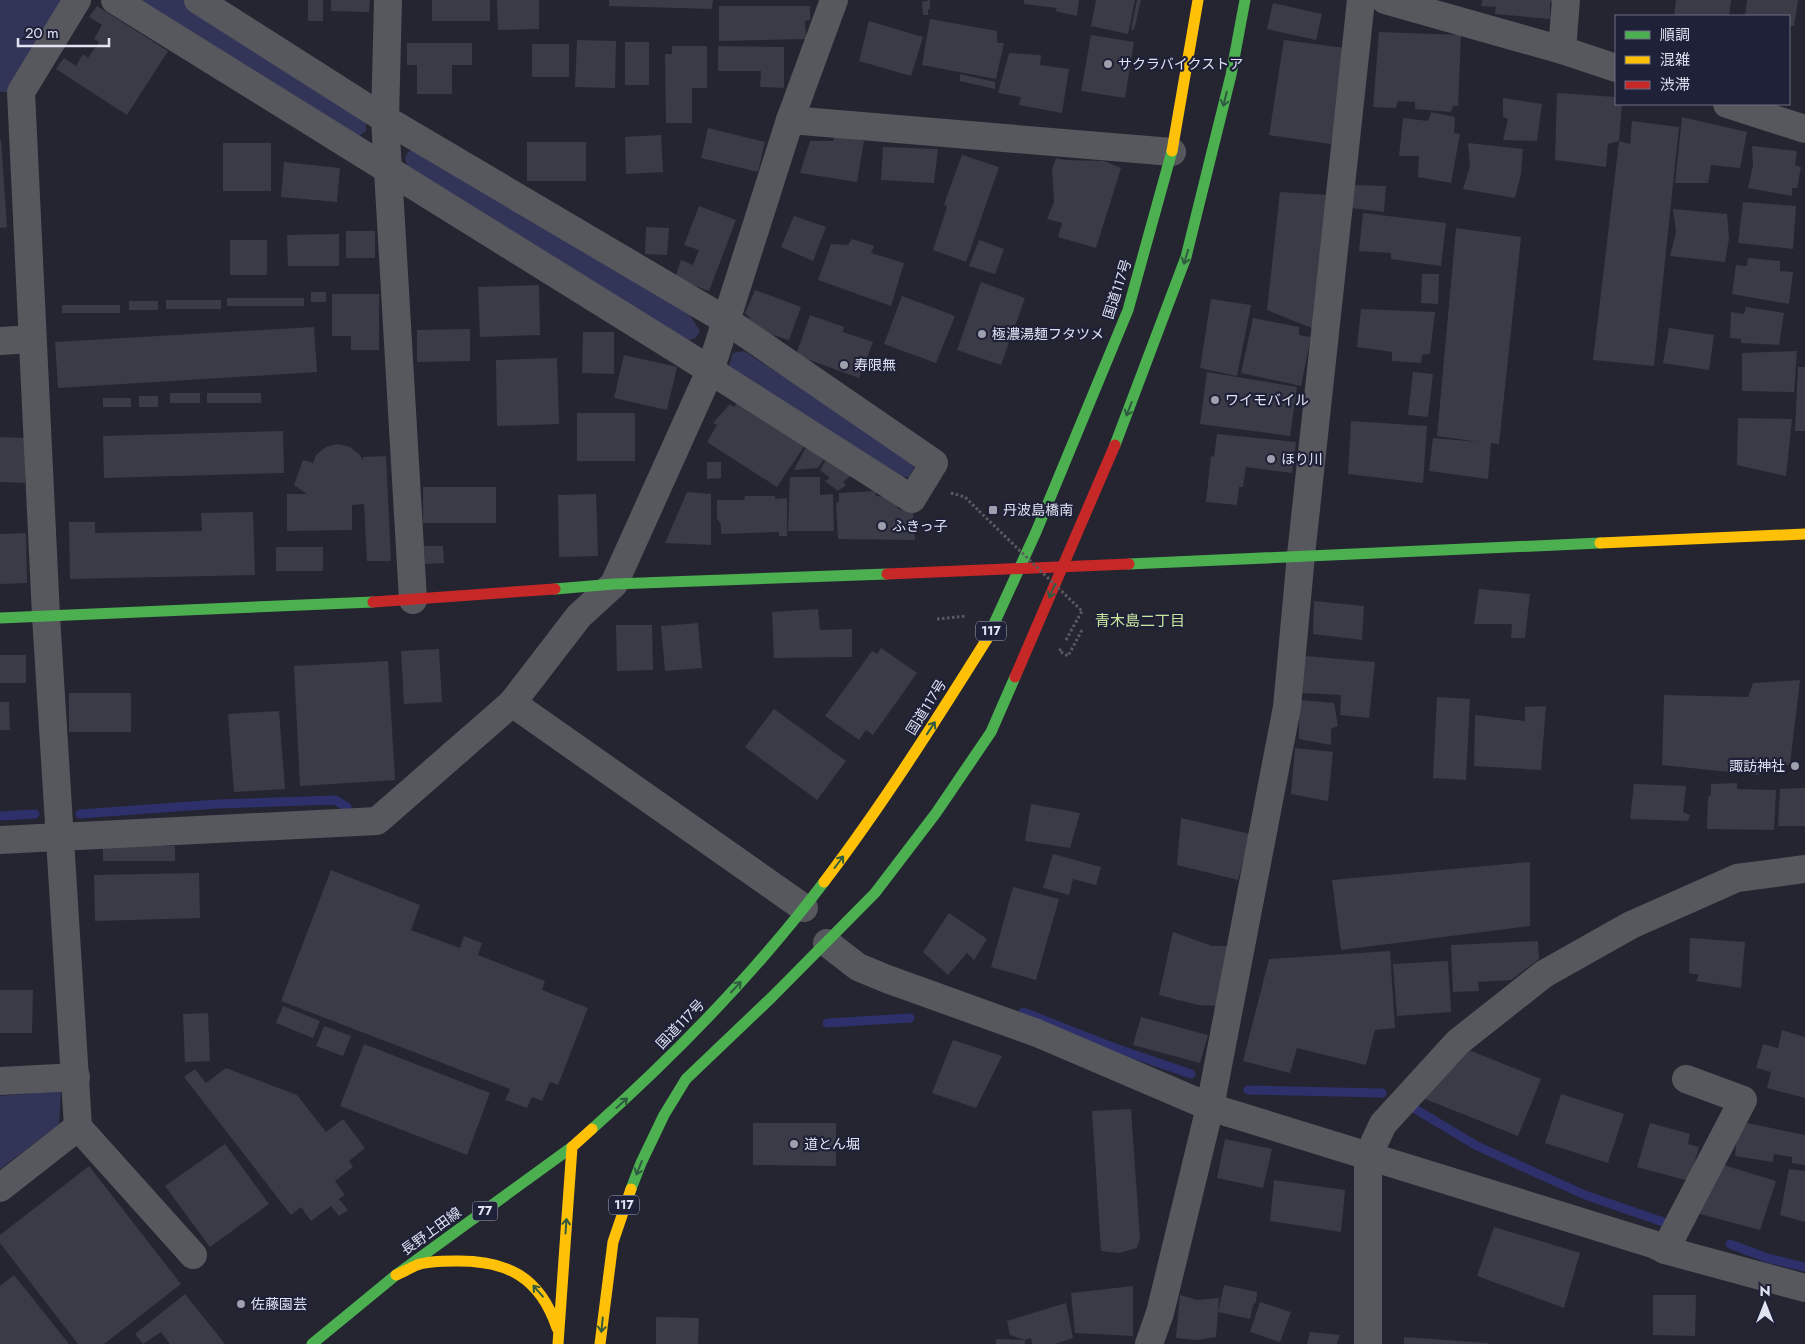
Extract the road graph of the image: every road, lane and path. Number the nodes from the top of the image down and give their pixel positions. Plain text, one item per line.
1 (77, 0) edge
2 (115, 0) edge
3 (198, 0) edge
4 (388, 0) edge
5 (834, 0) edge
6 (1198, 0) edge
7 (1245, 0) edge
8 (1361, 0) edge
9 (1386, 0) edge
10 (1566, 0) edge
11 (1562, 50) junction
12 (1615, 68) edge
13 (11, 92) edge
14 (1729, 105) edge
15 (385, 119) junction
16 (790, 120) junction
17 (1805, 129) edge
18 (1172, 152) junction
19 (388, 171) junction
20 (727, 321) junction
21 (32, 339) junction
22 (0, 341) edge
23 (710, 371) junction
24 (944, 496) dead end
25 (1805, 534) edge
26 (1302, 555) junction
27 (1063, 566) junction
28 (1021, 568) junction
29 (614, 584) junction
30 (413, 600) junction
31 (46, 616) junction
32 (0, 618) edge
33 (1082, 630) dead end
34 (512, 703) junction
35 (59, 837) junction
36 (0, 840) edge
37 (1805, 869) edge
38 (804, 908) junction
39 (827, 943) junction
40 (76, 1077) junction
41 (686, 1079) junction
42 (1686, 1079) dead end
43 (0, 1081) edge
44 (662, 1094) dead end
45 (1210, 1107) junction
46 (621, 1118) dead end
47 (78, 1127) junction
48 (572, 1147) junction
49 (1368, 1156) junction
50 (0, 1188) edge
51 (1665, 1250) junction
52 (193, 1255) dead end
53 (396, 1275) junction
54 (1805, 1288) edge
55 (558, 1339) edge
56 (312, 1344) edge
57 (600, 1344) edge
58 (1149, 1344) edge
59 (1368, 1344) edge

1 - 13 street
2 - 19 street
3 - 15 street
4 - 15 street
5 - 16 street
6 - 18 main road, 国道117号 / 117
7 -> 27 main road, 117
8 - 26 street
9 - 11 street
10 - 11 street
11 - 12 street
13 - 21 street
14 - 17 street
15 - 19 street
15 - 20 street
16 - 18 street
16 - 20 street
18 - 28 main road, 国道117号 / 117
19 - 23 street
19 - 30 street
20 - 23 street
20 - 23 street
21 - 22 street
21 - 31 street
23 - 29 street
24 - 33 path, bridge
25 - 26 main road
26 - 27 main road
26 - 45 street
27 - 28 main road
27 -> 39 main road, 117
28 - 29 main road
38 -> 28 main road, 国道117号 / 117
29 - 30 main road
29 - 34 street
30 - 31 main road
31 - 32 main road
31 - 35 street
34 - 35 street
34 - 38 street
35 - 36 street
35 - 40 street
37 - 49 street
48 -> 38 main road, 国道117号 / 117
39 - 41 main road, 117
39 - 45 street
40 - 43 street
40 - 47 street
41 - 44 main road
41 -> 57 main road, 117
42 - 51 street
45 - 49 street
45 - 58 street
46 - 48 main road
47 - 50 street
47 - 52 street
48 - 53 main road, 長野上田線 / 77
55 -> 48 main road
49 - 51 street
49 - 59 street
51 - 54 street
55 -> 53 main road
53 - 56 main road, 長野上田線 / 77

